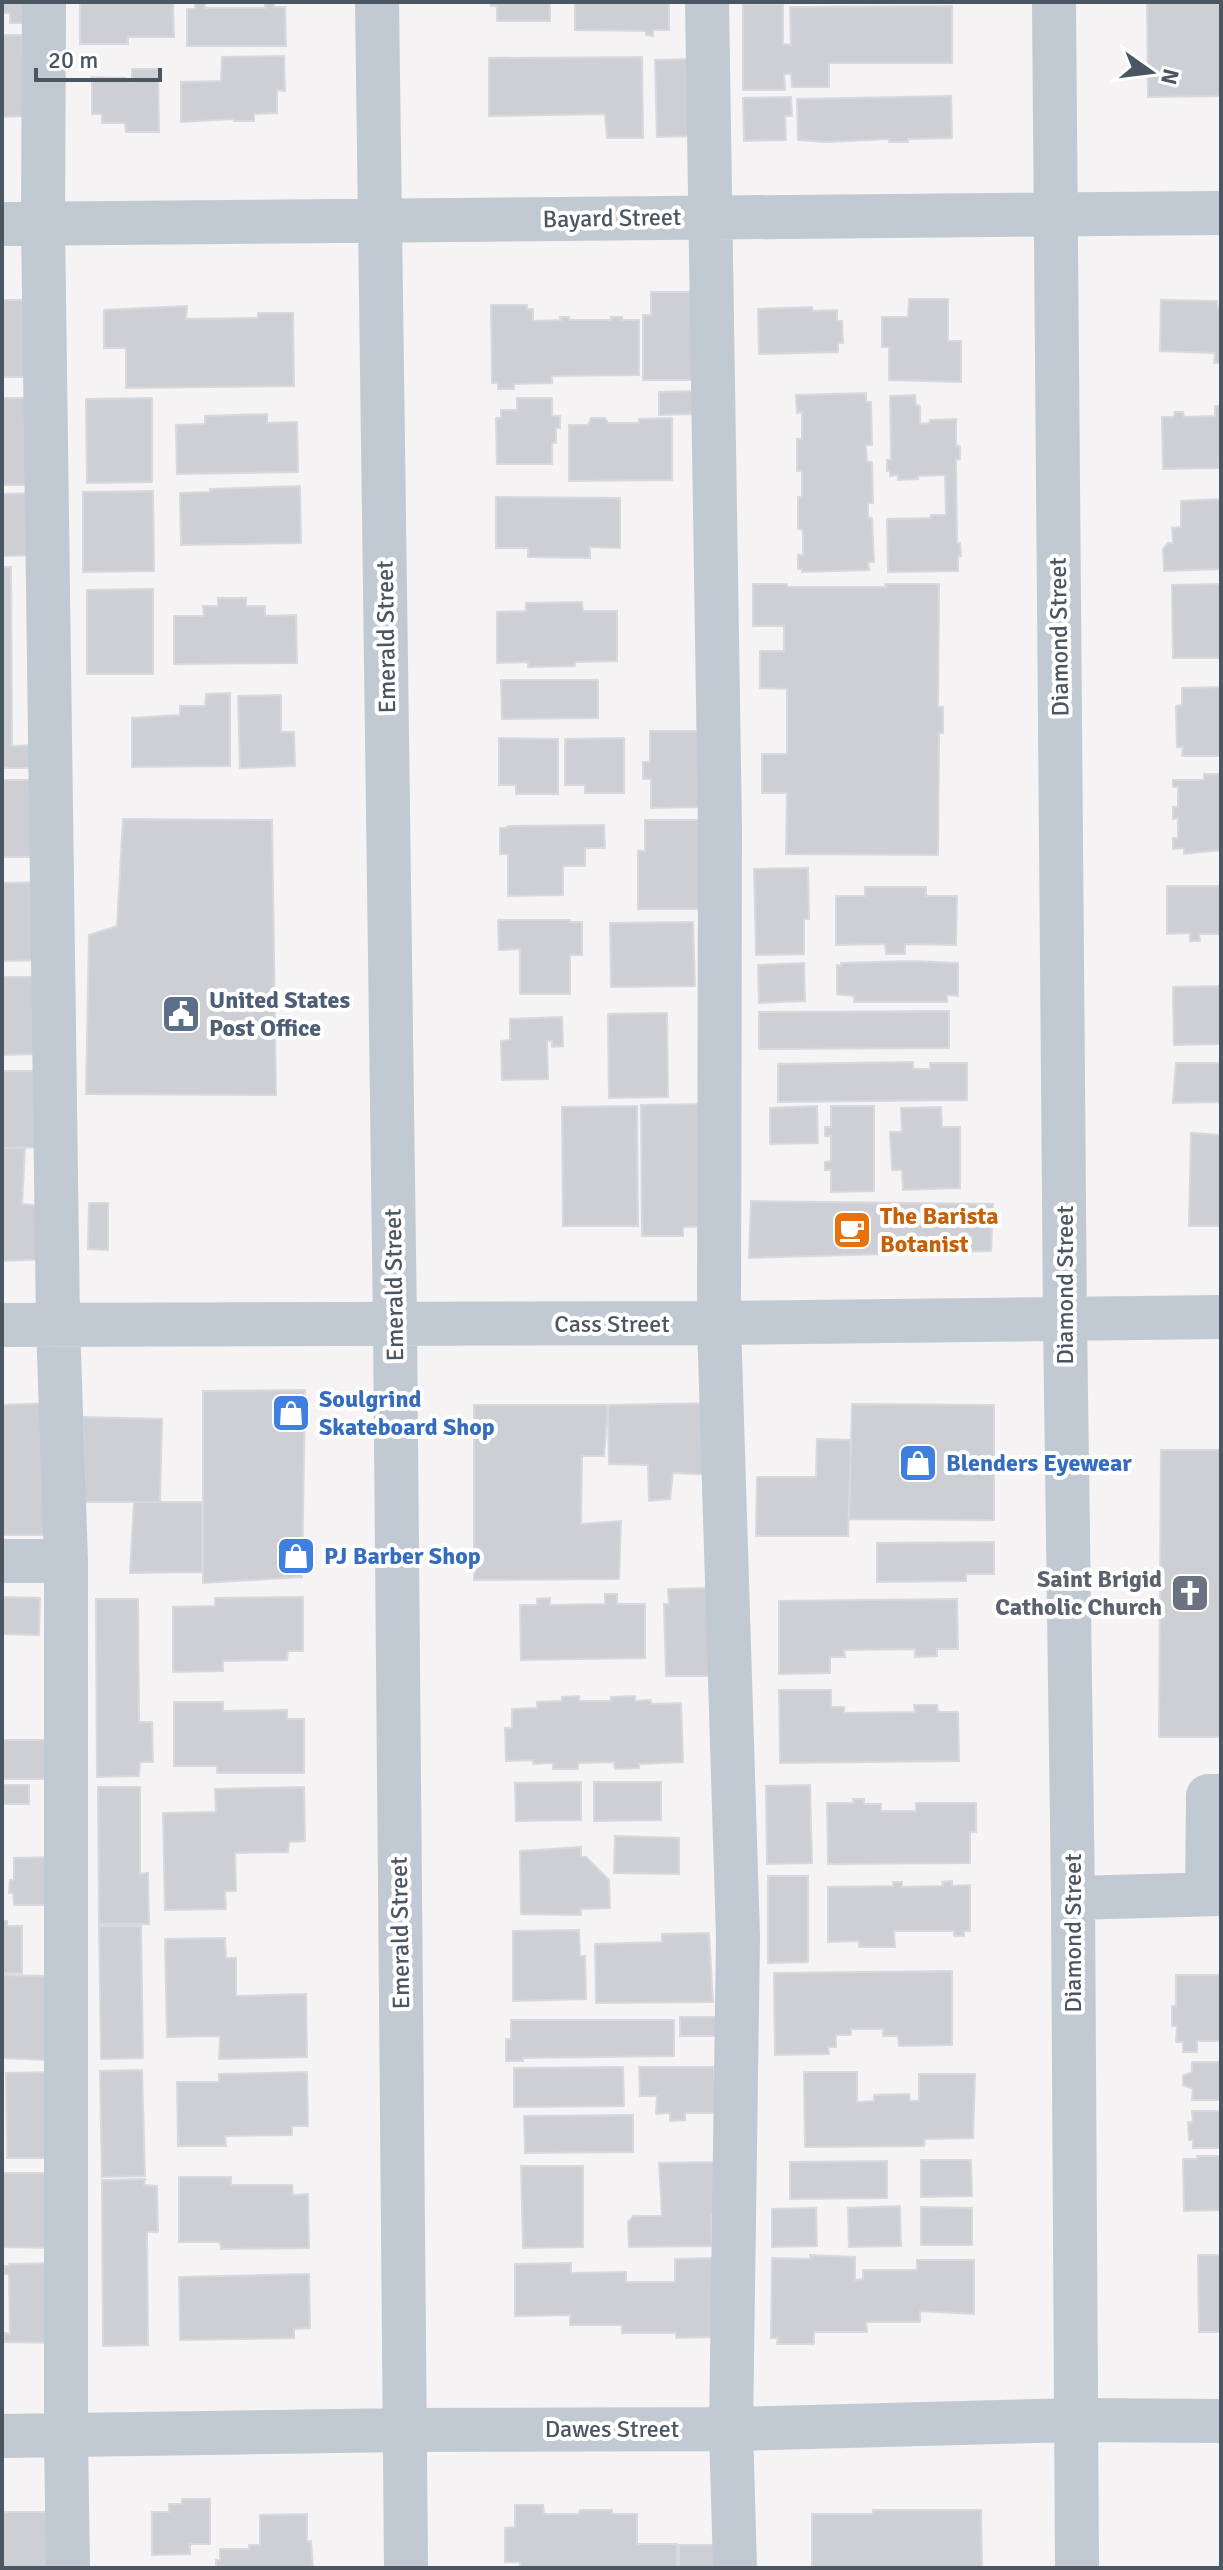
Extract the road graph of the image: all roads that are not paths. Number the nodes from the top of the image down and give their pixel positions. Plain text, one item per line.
1 (44, 2) edge
2 (377, 2) edge
3 (707, 2) edge
4 (1054, 2) edge
5 (1221, 213) edge
6 (1055, 214) junction
7 (710, 217) junction
8 (380, 220) junction
9 (23, 223) edge
10 (1221, 1317) edge
11 (1065, 1320) junction
12 (58, 1323) junction
13 (719, 1323) junction
14 (2, 1325) edge
15 (395, 1325) junction
16 (2, 1561) edge
17 (66, 1561) junction
18 (1221, 1796) edge
19 (1214, 1894) edge
20 (1073, 1898) junction
21 (1076, 2420) junction
22 (1221, 2421) edge
23 (731, 2429) junction
24 (405, 2430) junction
25 (2, 2436) edge
26 (66, 2437) junction
27 (68, 2568) edge
28 (406, 2568) edge
29 (735, 2568) edge
30 (1077, 2568) edge

1 - 9 street
2 - 8 street, Emerald Street
3 - 7 street
4 - 6 street, Diamond Street
5 - 6 street, Bayard Street
6 - 7 street, Bayard Street
6 - 11 street, Diamond Street
7 - 8 street, Bayard Street
7 - 13 street
8 - 9 street, Bayard Street
8 - 15 street, Emerald Street
9 - 12 street
10 - 11 street, Cass Street
11 - 13 street, Cass Street
11 - 20 street, Diamond Street
12 - 14 street, Cass Street
12 - 15 street, Cass Street
12 - 17 street
13 - 15 street, Cass Street
13 - 23 street
15 - 24 street, Emerald Street
16 - 17 street
17 - 26 street
18 - 19 street
19 - 20 street
20 - 21 street, Diamond Street
21 - 22 street, Dawes Street
21 - 23 street, Dawes Street
21 - 30 street, Diamond Street
23 - 24 street, Dawes Street
23 - 29 street
24 - 26 street, Dawes Street
24 - 28 street, Emerald Street
25 - 26 street, Dawes Street
26 - 27 street

